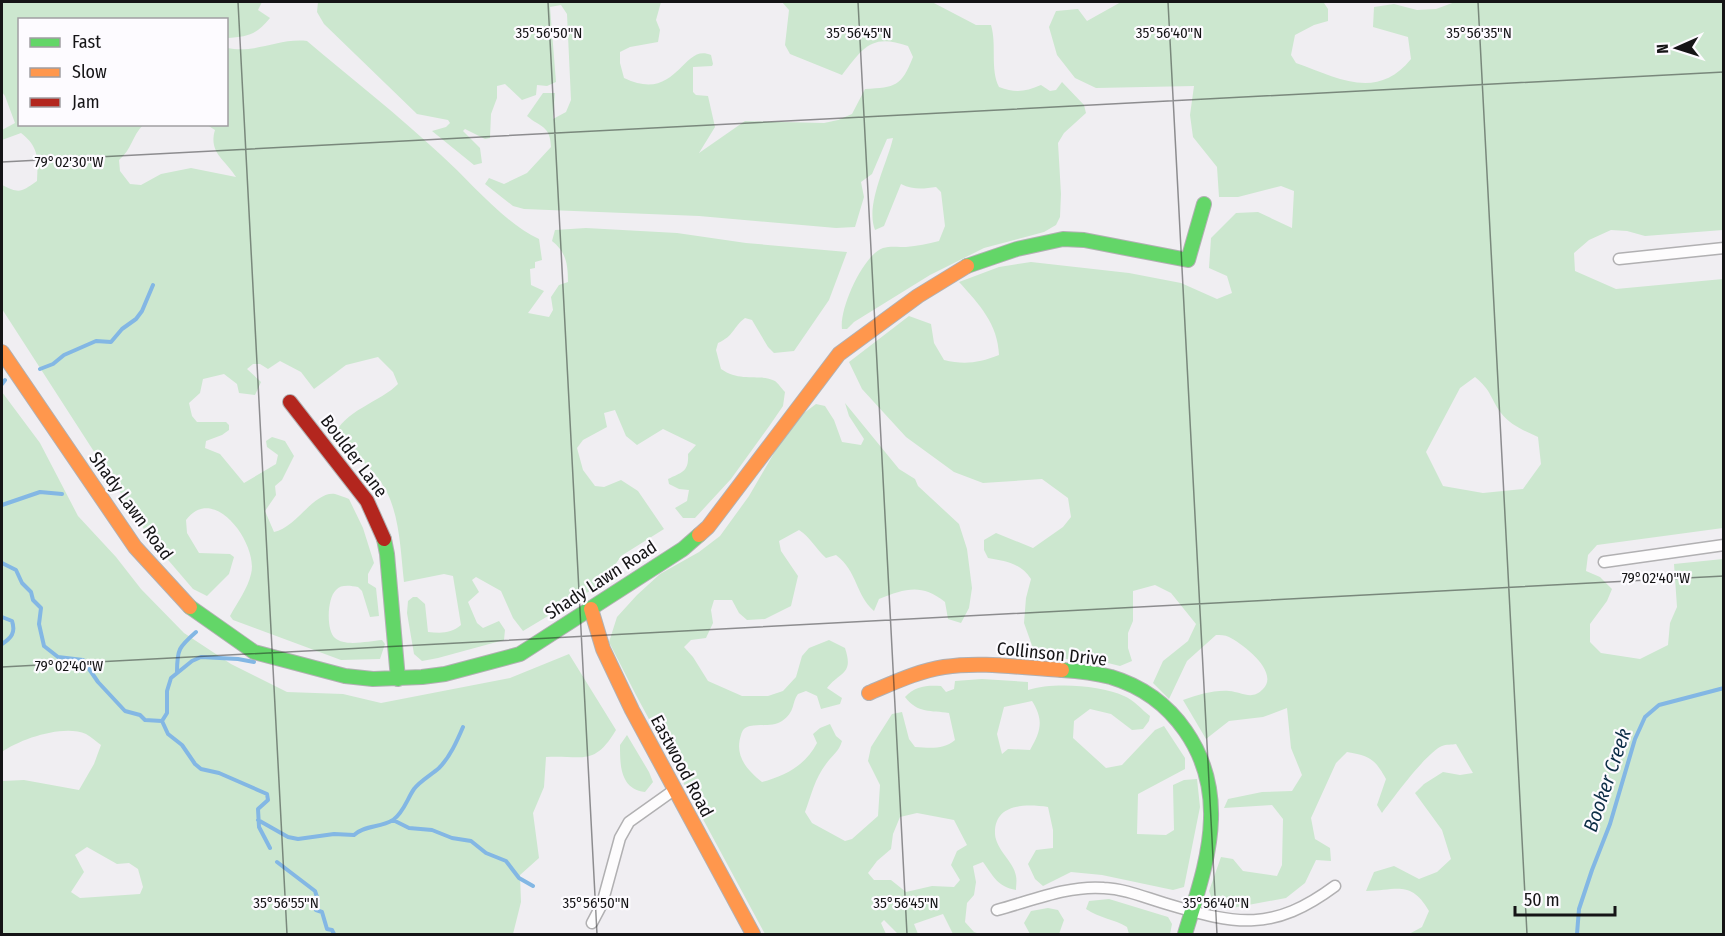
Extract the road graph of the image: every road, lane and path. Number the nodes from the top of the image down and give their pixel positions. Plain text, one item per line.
1 (1204, 204) dead end
2 (1724, 248) edge
3 (1619, 259) dead end
4 (2, 352) edge
5 (290, 402) dead end
6 (1724, 545) edge
7 (1604, 562) dead end
8 (591, 609) junction
9 (398, 679) junction
10 (869, 693) dead end
11 (674, 790) junction
12 (1335, 886) dead end
13 (997, 910) dead end
14 (1192, 911) junction
15 (592, 922) dead end
16 (753, 934) edge
17 (1185, 934) edge

1 - 8 street, Shady Lawn Road
2 - 3 street
4 - 9 street, Shady Lawn Road
5 - 9 street, Boulder Lane
6 - 7 street
8 - 9 street, Shady Lawn Road
8 - 11 street, Eastwood Road
10 - 14 street, Collinson Drive
11 - 15 street
11 - 16 street, Eastwood Road
12 - 14 street
13 - 14 street
14 - 17 street, Collinson Drive

